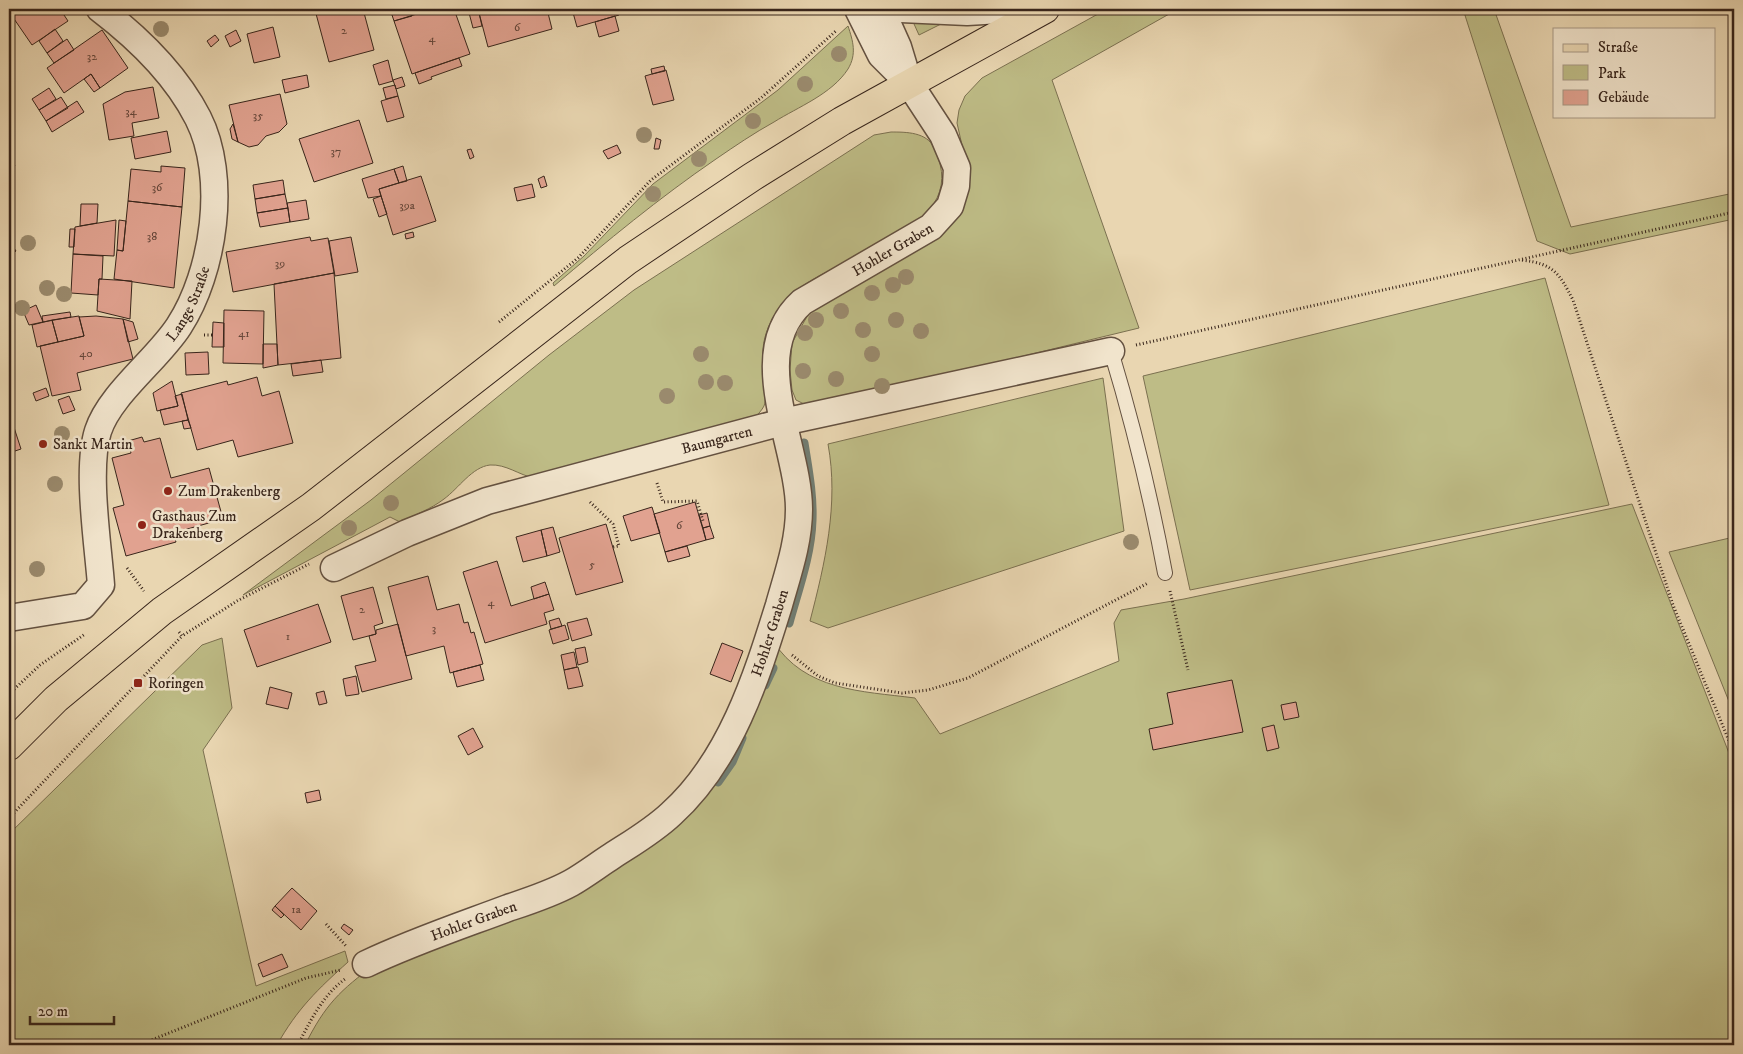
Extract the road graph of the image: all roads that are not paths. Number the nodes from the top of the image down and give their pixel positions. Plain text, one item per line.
1 (901, 9) edge
2 (1018, 9) edge
3 (1045, 9) edge
4 (867, 11) edge
5 (114, 12) edge
6 (909, 83) junction
7 (1111, 351) joint
8 (783, 422) junction
9 (326, 564) road end
10 (1165, 573) road end
11 (9, 618) edge
12 (9, 746) edge
13 (366, 964) road end

1 - 2 street
3 - 6 main road
4 - 6 street, Hohler Graben
5 - 11 street, Lange Straße
6 - 8 street, Hohler Graben
6 - 12 main road
7 - 8 street, Baumgarten
7 - 10 lane
8 - 9 street, Baumgarten
8 - 13 street, Hohler Graben

